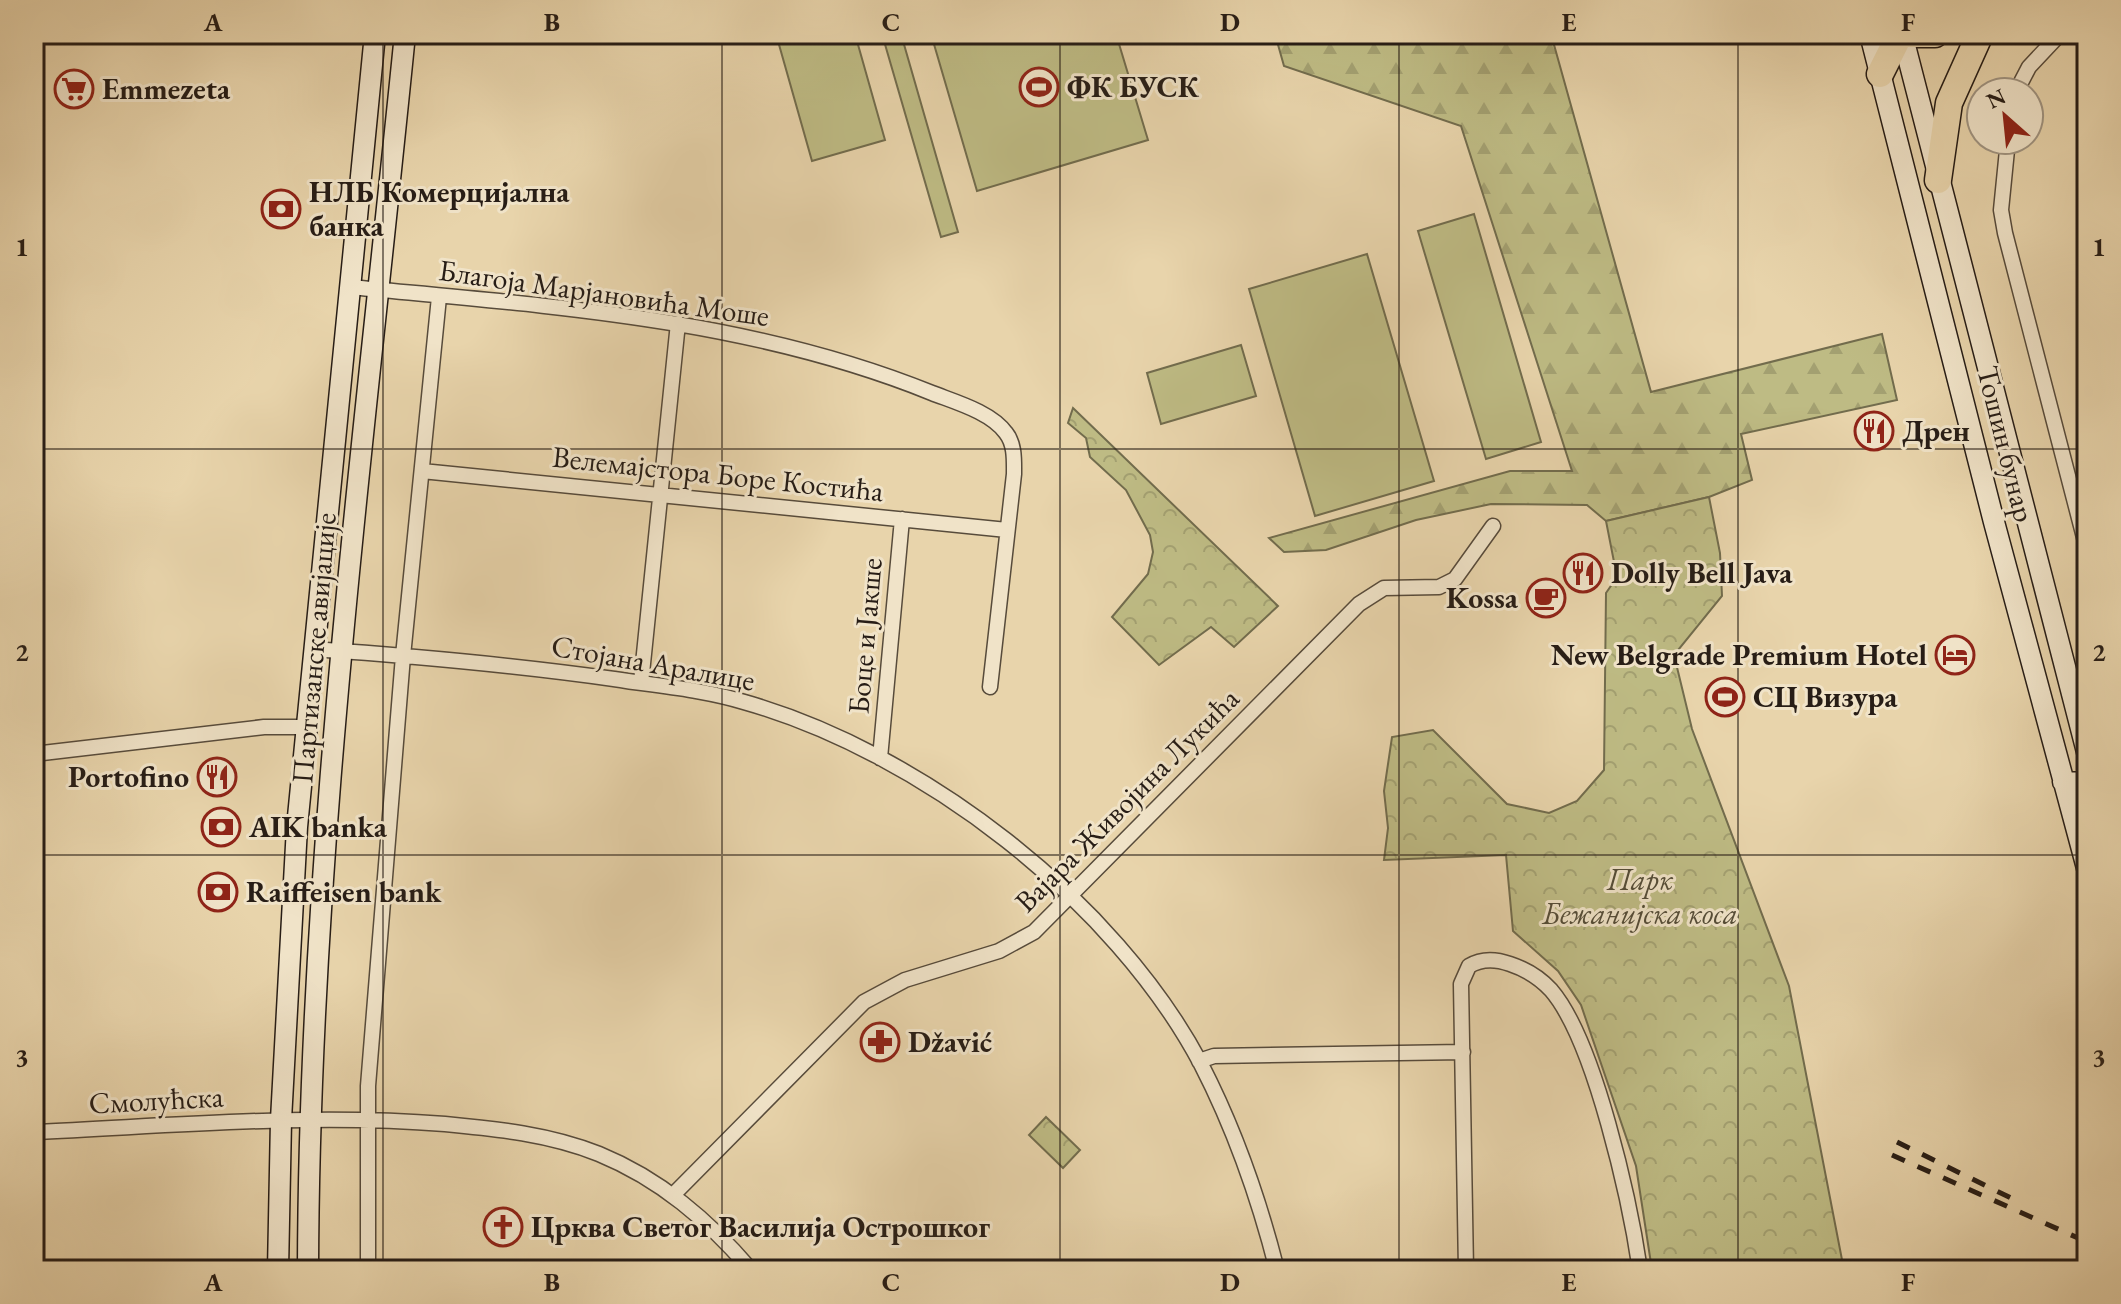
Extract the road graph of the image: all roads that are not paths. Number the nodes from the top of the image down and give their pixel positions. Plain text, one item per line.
1 (375, 34) edge
2 (405, 34) edge
3 (1870, 34) edge
4 (1901, 34) edge
5 (1908, 34) edge
6 (1935, 34) edge
7 (1980, 34) edge
8 (2060, 34) edge
9 (1880, 74) junction
10 (2024, 76) edge
11 (2006, 156) edge
12 (1938, 180) junction
13 (350, 287) junction
14 (379, 290) junction
15 (439, 297) junction
16 (678, 323) junction
17 (422, 471) junction
18 (660, 492) junction
19 (902, 519) junction
20 (1493, 526) dead end
21 (1007, 530) junction
22 (2087, 549) edge
23 (313, 649) junction
24 (343, 651) junction
25 (2061, 653) junction
26 (403, 656) junction
27 (641, 683) junction
28 (990, 687) dead end
29 (2087, 689) edge
30 (305, 727) junction
31 (2087, 752) edge
32 (34, 754) edge
33 (880, 758) junction
34 (2063, 782) junction
35 (2087, 783) edge
36 (2082, 831) edge
37 (2087, 868) edge
38 (1071, 898) junction
39 (1463, 1052) junction
40 (1199, 1061) junction
41 (309, 1119) junction
42 (281, 1120) junction
43 (366, 1120) junction
44 (34, 1132) edge
45 (673, 1195) junction
46 (278, 1270) edge
47 (308, 1270) edge
48 (368, 1270) edge
49 (751, 1270) edge
50 (1277, 1270) edge
51 (1466, 1270) edge
52 (1640, 1270) edge

1 - 13 main road, Партизанске авијације
2 - 14 main road, Партизанске авијације
3 - 9 main road, Тошин бунар
4 - 9 highway
4 - 12 main road, Тошин бунар
5 - 6 highway
7 - 12 highway
8 - 10 street
9 - 34 main road, Тошин бунар
11 - 22 street
12 - 25 main road, Тошин бунар
13 - 14 street, Благоја Марјановића Моше
13 - 23 main road, Партизанске авијације
14 - 15 street, Благоја Марјановића Моше
14 - 24 main road, Партизанске авијације
15 - 16 street, Благоја Марјановића Моше
15 - 17 street
16 - 18 street
16 - 21 street, Благоја Марјановића Моше
17 - 18 street, Велемајстора Боре Костића
17 - 26 street
18 - 19 street, Велемајстора Боре Костића
18 - 27 street
19 - 21 street, Велемајстора Боре Костића
19 - 33 street, Боце и Јакше
20 - 38 street, Вајара Живојина Лукића
21 - 28 street, Благоја Марјановића Моше
23 - 24 street, Стојана Аралице
23 - 30 main road, Партизанске авијације
24 - 26 street, Стојана Аралице
24 - 41 main road, Партизанске авијације
25 - 29 main road
25 - 31 main road, Тошин бунар
26 - 27 street, Стојана Аралице
26 - 43 street
27 - 33 street, Стојана Аралице
30 - 32 street
30 - 42 main road, Партизанске авијације
33 - 38 street, Стојана Аралице
34 - 35 main road
34 - 36 main road, Тошин бунар
36 - 37 main road, Тошин бунар
38 - 40 street, Стојана Аралице
38 - 45 street, Вајара Живојина Лукића
39 - 40 street
39 - 51 street
39 - 52 street
40 - 50 street, Стојана Аралице
41 - 42 street, Смолућска
41 - 43 street, Смолућска
41 - 47 main road, Партизанске авијације
42 - 44 street, Смолућска
42 - 46 main road, Партизанске авијације
43 - 45 street, Смолућска
43 - 48 street
45 - 49 street, Смолућска

